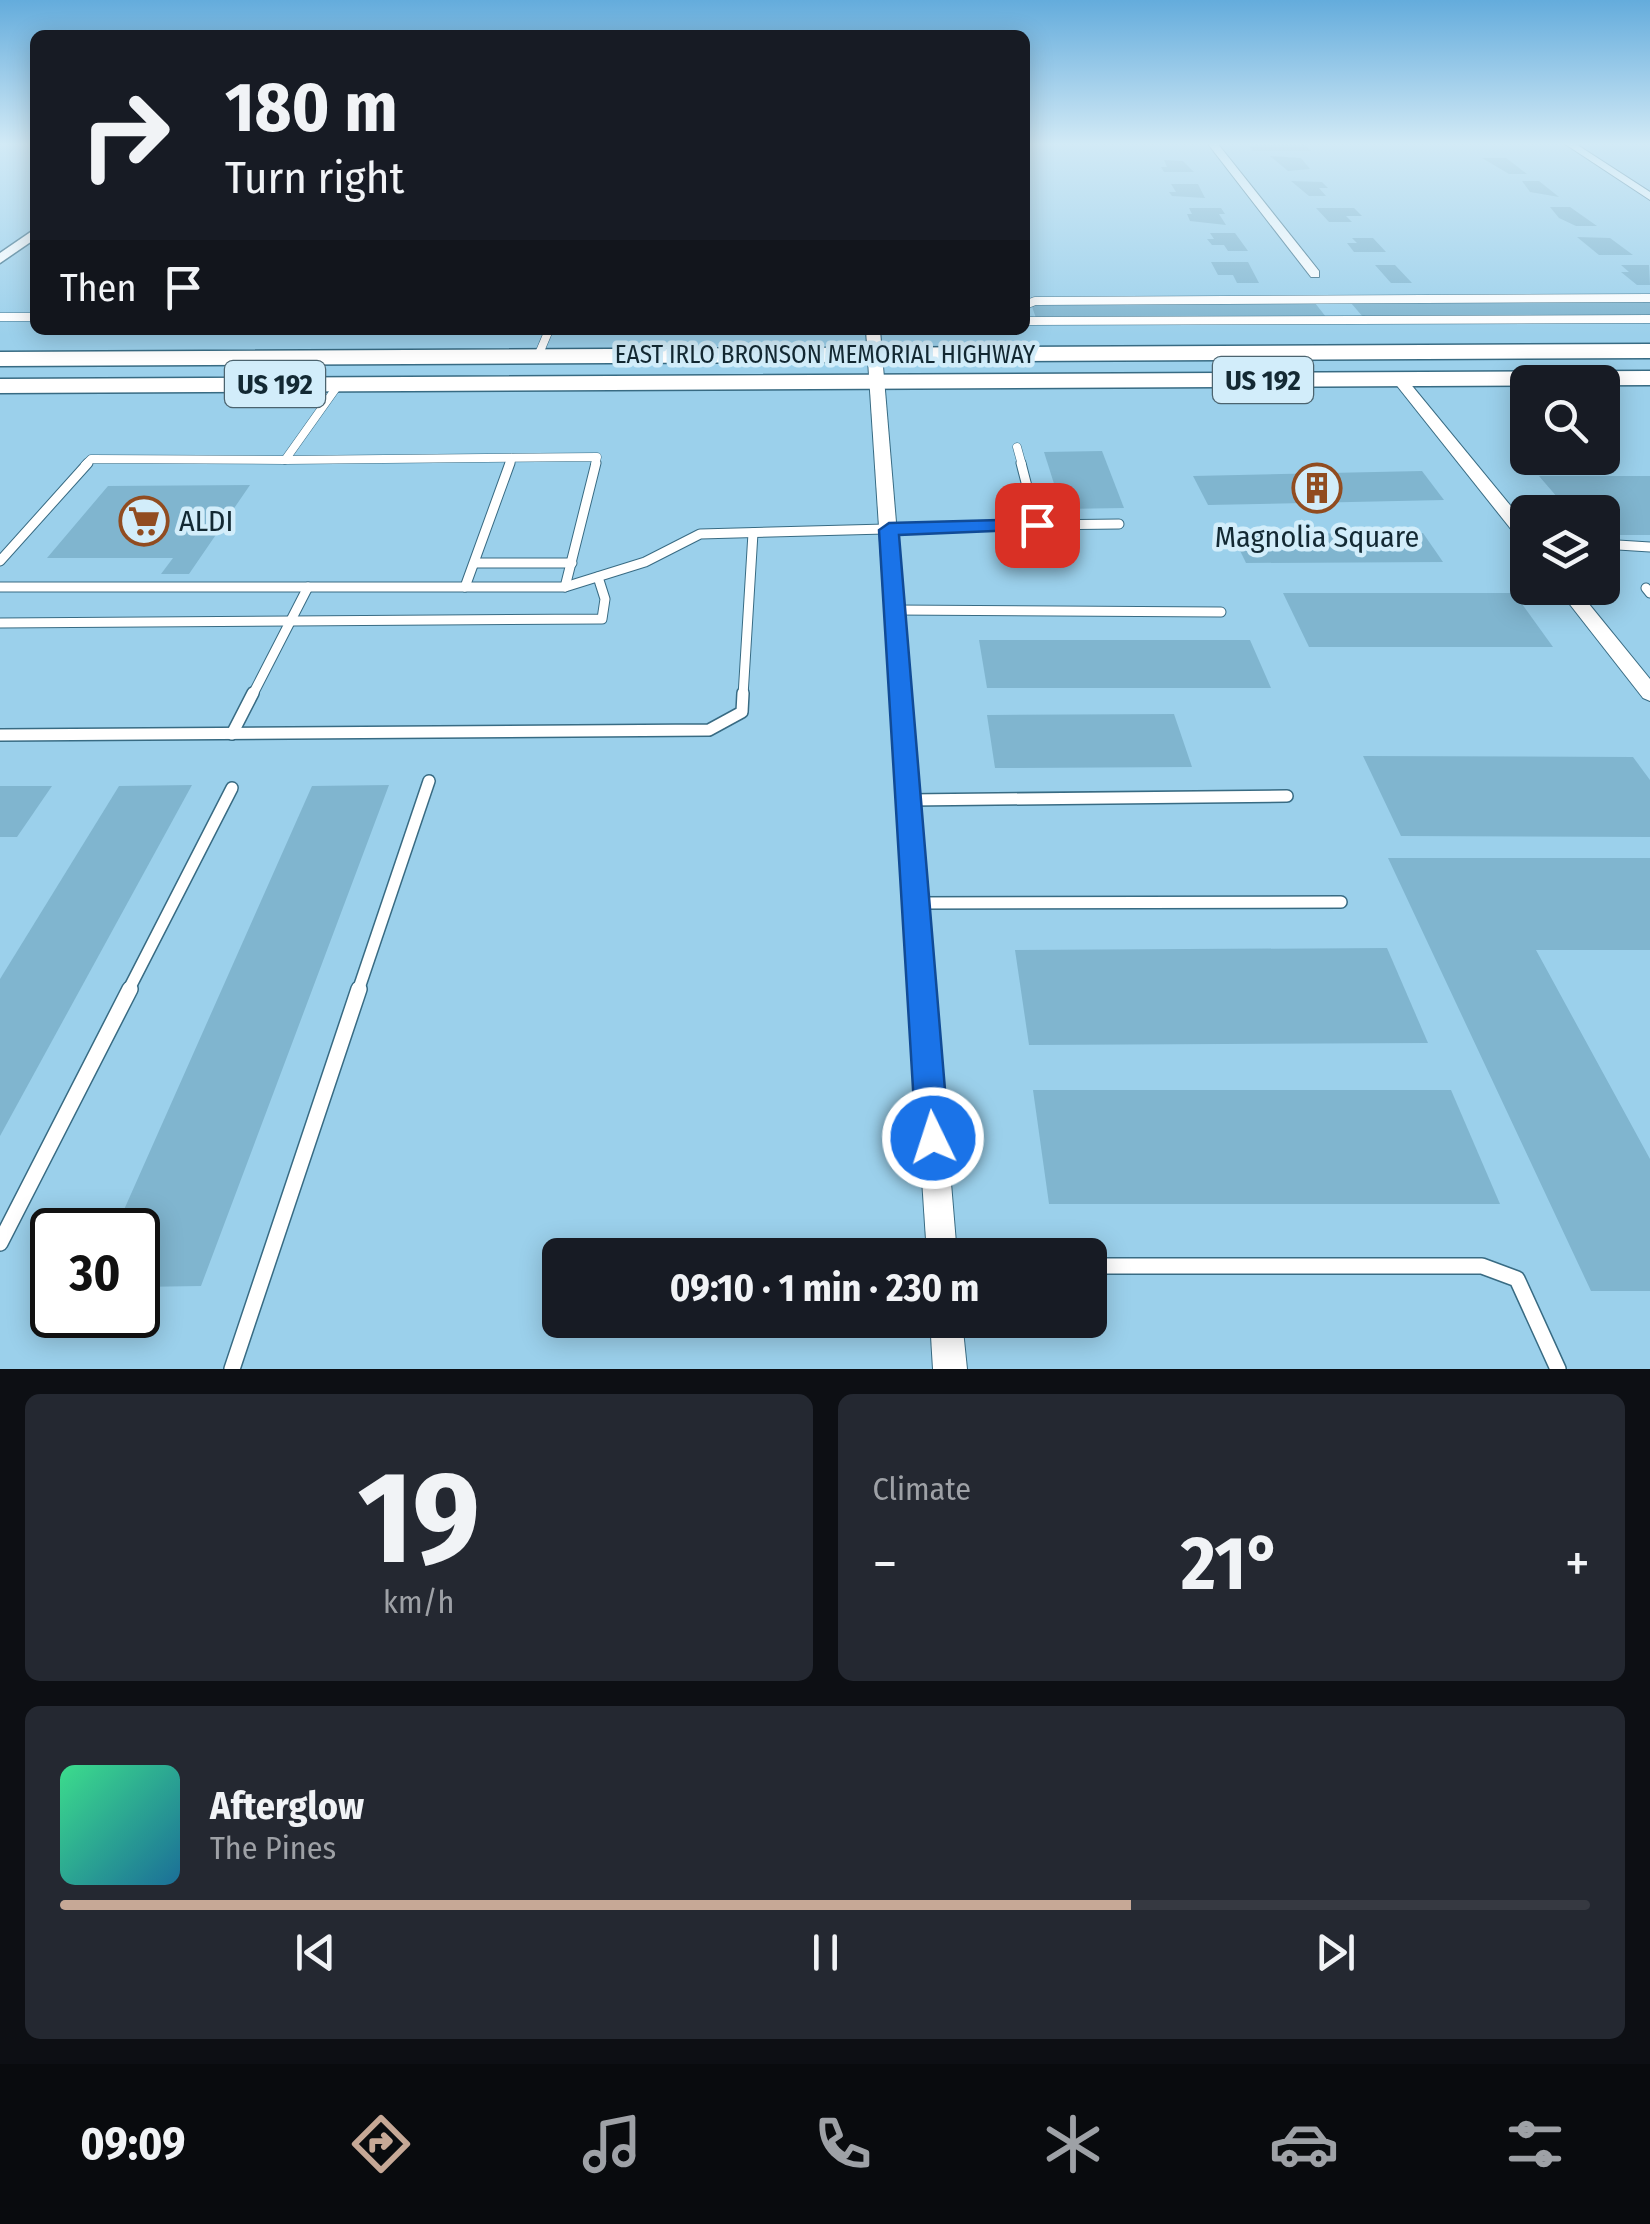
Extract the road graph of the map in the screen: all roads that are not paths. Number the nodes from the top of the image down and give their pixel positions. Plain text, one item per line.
1 (1263, 208) edge
2 (30, 237) edge
3 (0, 259) edge
4 (1315, 274) dead end
5 (1650, 298) edge
6 (1330, 300) junction
7 (1030, 304) edge
8 (0, 317) edge
9 (30, 317) edge
10 (1650, 319) edge
11 (1030, 320) edge
12 (1347, 320) junction
13 (546, 335) edge
14 (873, 335) edge
15 (1650, 351) edge
16 (875, 355) junction
17 (538, 356) junction
18 (0, 359) edge
19 (1650, 359) edge
20 (1620, 367) edge
21 (1650, 367) edge
22 (1510, 378) edge
23 (1620, 378) edge
24 (1650, 378) edge
25 (1399, 380) junction
26 (877, 382) junction
27 (339, 384) junction
28 (7, 390) edge
29 (1017, 446) dead end
30 (512, 458) junction
31 (285, 460) junction
32 (1510, 517) edge
33 (1119, 524) dead end
34 (1037, 525) junction
35 (889, 530) junction
36 (752, 533) junction
37 (1620, 545) edge
38 (1650, 546) edge
39 (0, 561) edge
40 (475, 562) junction
41 (572, 562) junction
42 (598, 577) junction
43 (308, 587) junction
44 (0, 588) edge
45 (466, 588) junction
46 (566, 588) junction
47 (1581, 605) edge
48 (894, 610) junction
49 (1221, 612) dead end
50 (291, 622) junction
51 (0, 623) edge
52 (1642, 674) edge
53 (1650, 692) edge
54 (232, 734) junction
55 (0, 735) edge
56 (429, 781) dead end
57 (232, 788) dead end
58 (1287, 796) dead end
59 (909, 800) junction
60 (1341, 902) dead end
61 (915, 903) junction
62 (941, 1238) edge
63 (0, 1243) edge
64 (1107, 1266) edge
65 (947, 1338) edge
66 (232, 1369) edge
67 (950, 1369) edge
68 (1558, 1369) edge

1 - 4 street
2 - 3 street
5 - 6 lane
6 - 7 lane
6 - 12 lane
8 - 9 lane
10 - 12 lane
11 - 12 lane
13 - 17 lane
14 - 16 street
15 - 16 highway, EAST IRLO BRONSON MEMORIAL HIGHWAY / US 192
16 - 17 highway, EAST IRLO BRONSON MEMORIAL HIGHWAY / US 192
16 - 26 street
17 - 18 highway, EAST IRLO BRONSON MEMORIAL HIGHWAY / US 192
19 - 25 highway
20 - 21 highway
22 - 25 highway, EAST IRLO BRONSON MEMORIAL HIGHWAY / US 192
23 - 24 highway, EAST IRLO BRONSON MEMORIAL HIGHWAY / US 192
25 - 26 highway, EAST IRLO BRONSON MEMORIAL HIGHWAY / US 192
25 - 32 street
26 - 27 highway, EAST IRLO BRONSON MEMORIAL HIGHWAY / US 192
26 - 35 street
27 - 28 highway, EAST IRLO BRONSON MEMORIAL HIGHWAY / US 192
27 - 31 lane
29 - 34 lane
30 - 31 lane
30 - 40 lane
30 - 41 lane
31 - 39 lane
33 - 34 lane
34 - 35 lane
35 - 36 lane
35 - 48 street
36 - 42 lane
36 - 54 lane
37 - 38 lane
40 - 41 lane
40 - 45 lane
41 - 46 lane
42 - 46 lane
42 - 50 lane
43 - 44 lane
43 - 45 lane
43 - 50 lane
45 - 46 lane
47 - 52 street
48 - 49 lane
48 - 59 street
50 - 51 lane
50 - 54 lane
52 - 53 street
54 - 55 lane
56 - 66 lane
57 - 63 lane
58 - 59 lane
59 - 61 street
60 - 61 lane
61 - 62 street
64 - 68 lane
65 - 67 street

